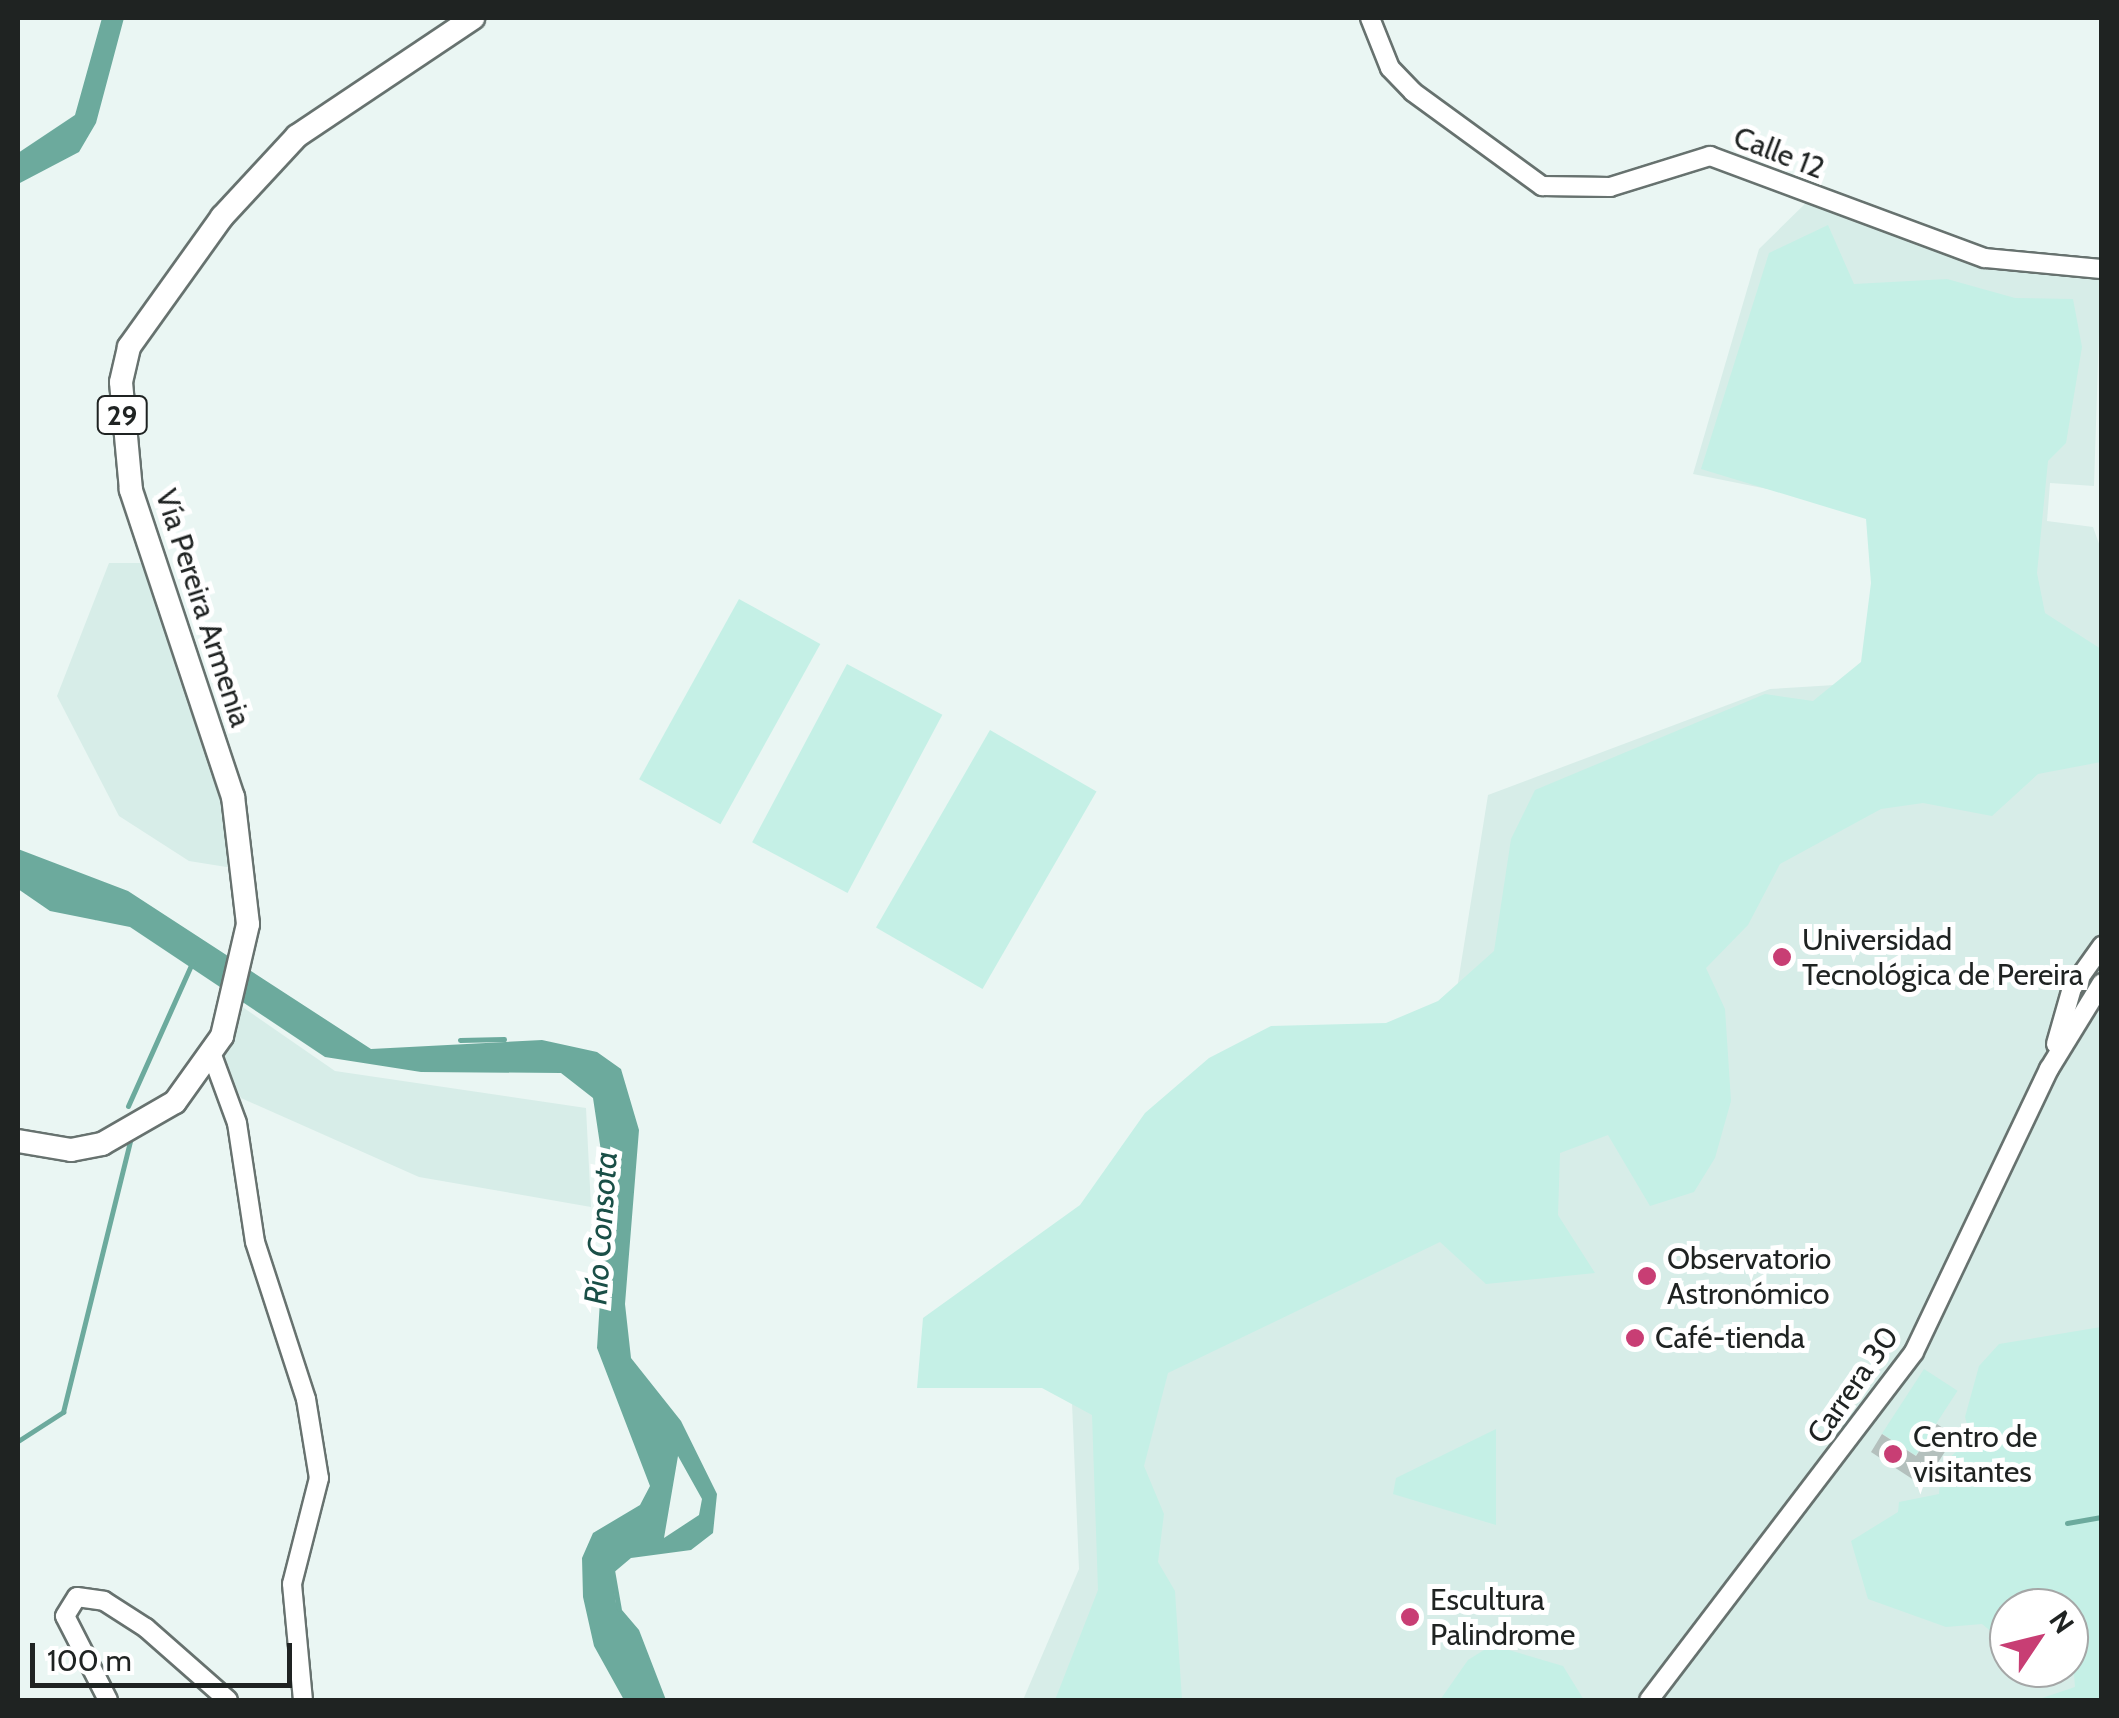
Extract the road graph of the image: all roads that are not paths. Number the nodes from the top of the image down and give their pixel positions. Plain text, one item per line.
1 (473, 18) edge
2 (1372, 26) edge
3 (2102, 269) edge
4 (2102, 946) edge
5 (2072, 988) junction
6 (2098, 996) edge
7 (212, 1056) junction
8 (2049, 1069) junction
9 (18, 1141) edge
10 (108, 1700) edge
11 (228, 1700) edge
12 (303, 1700) edge
13 (1650, 1700) edge

1 - 7 main road, Vía Pereira Armenia / 29
2 - 3 street, Calle 12
4 - 5 street, Carrera 30
5 - 6 street
5 - 8 street, Carrera 30
6 - 8 street, Carrera 30
7 - 9 main road, 29
7 - 12 street
8 - 13 street, Carrera 30
10 - 11 street

